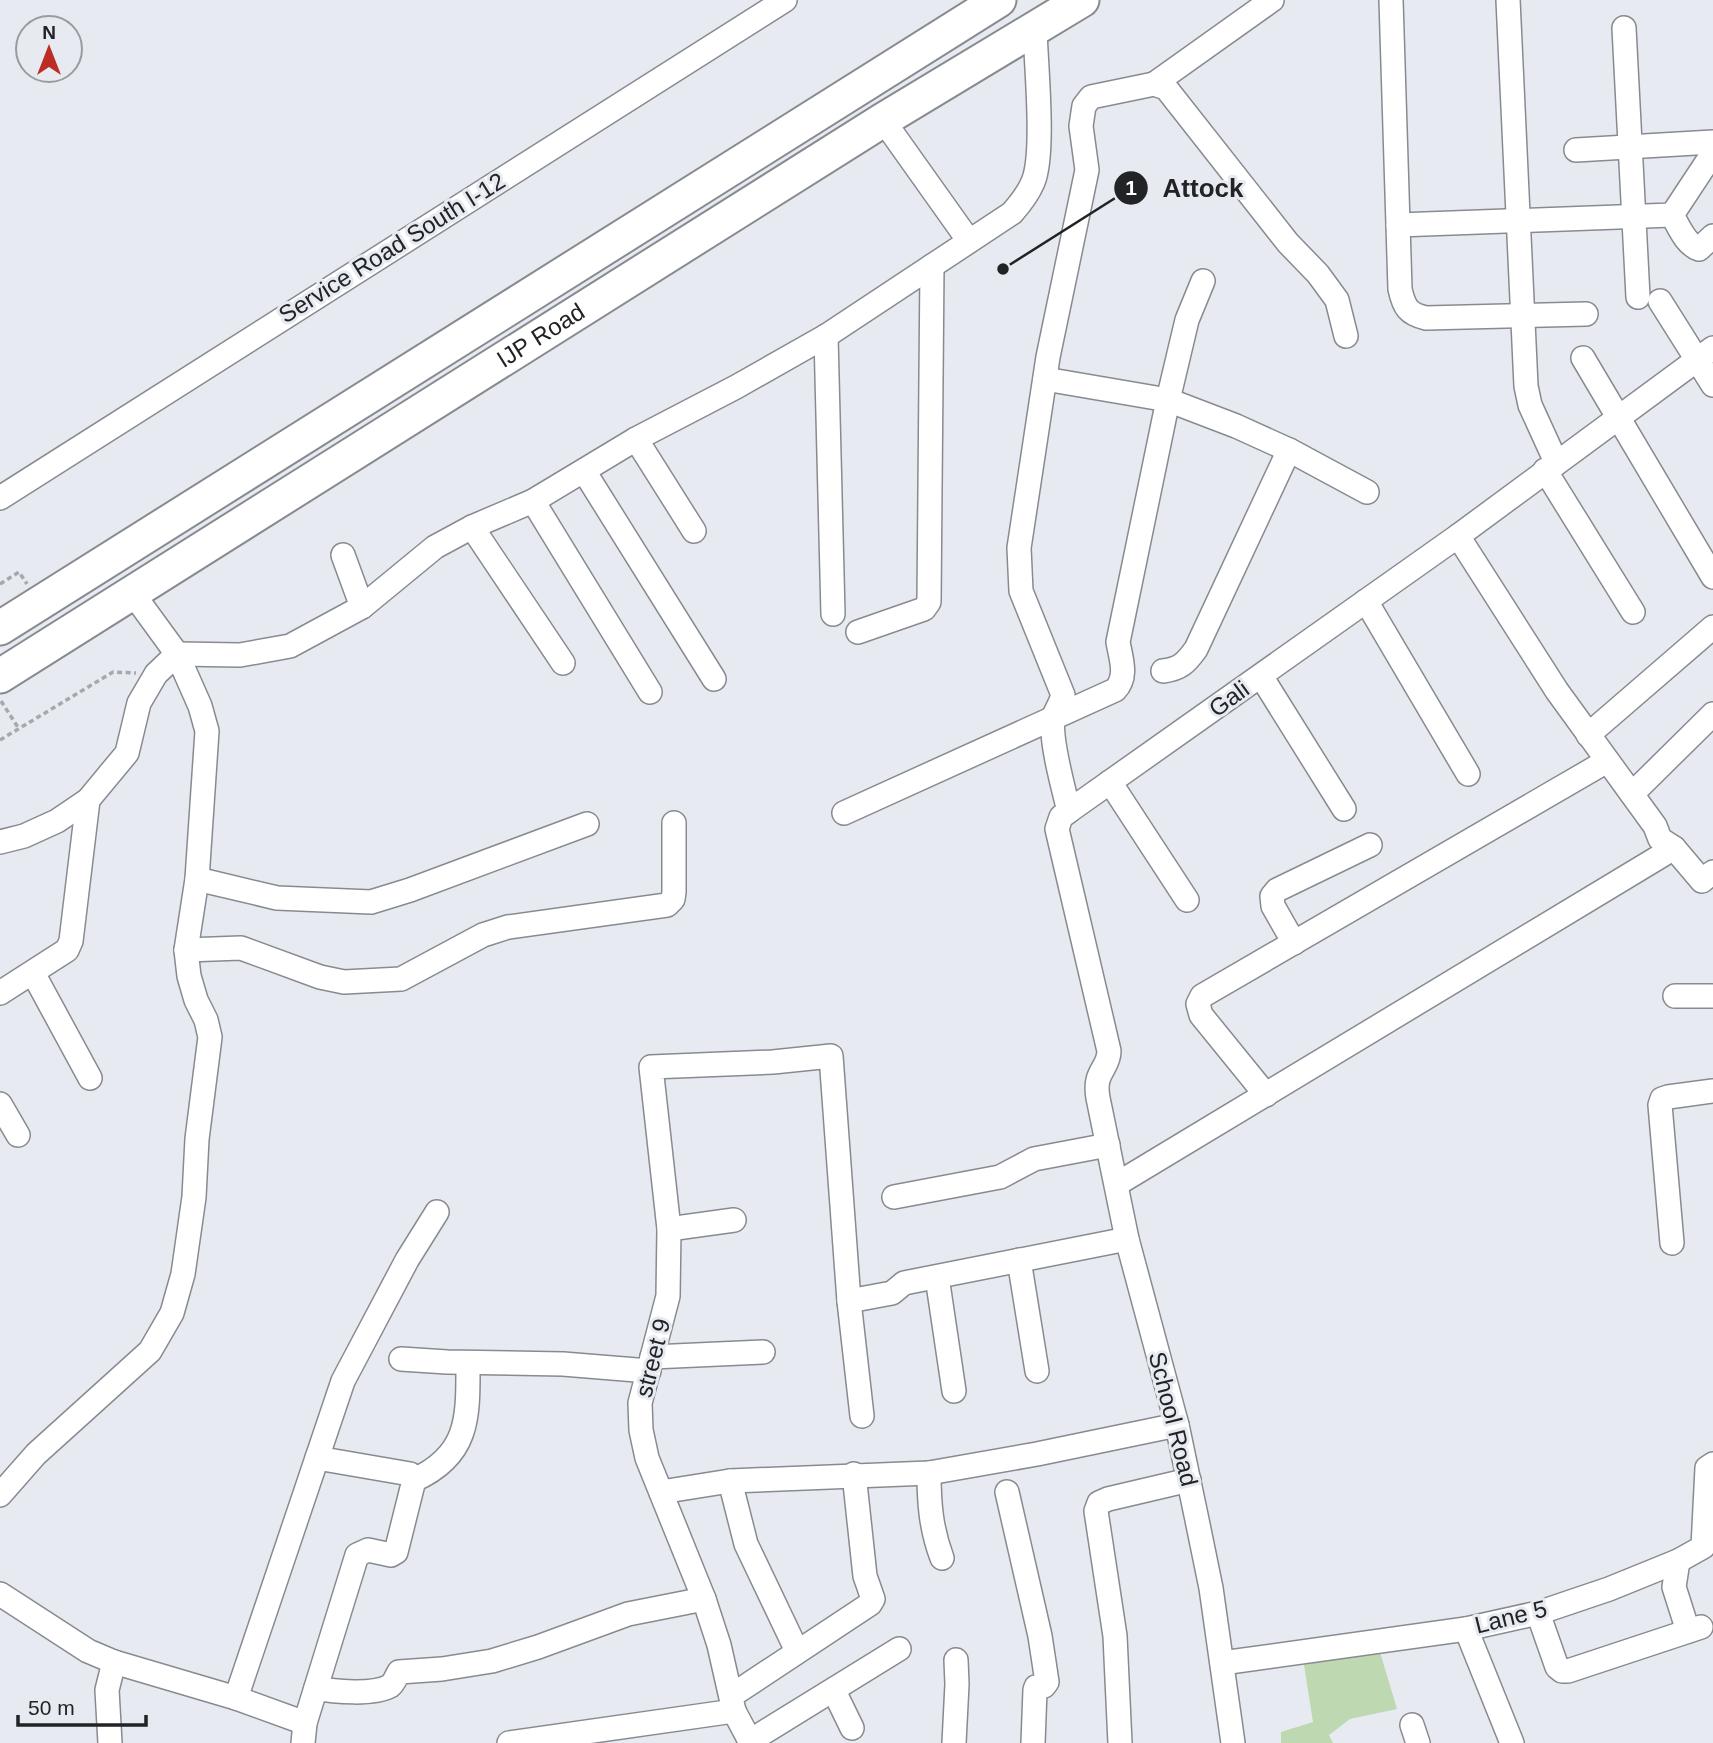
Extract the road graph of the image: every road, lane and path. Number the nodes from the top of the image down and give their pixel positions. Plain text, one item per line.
1 (785, 0) edge
2 (999, 0) edge
3 (1082, 0) edge
4 (1272, 0) edge
5 (1391, 0) edge
6 (1508, 0) edge
7 (1624, 28) dead end
8 (1035, 30) junction
9 (1154, 84) junction
10 (883, 120) junction
11 (1713, 142) edge
12 (1630, 147) junction
13 (1576, 150) dead end
14 (1713, 153) edge
15 (1672, 215) junction
16 (1634, 218) junction
17 (1519, 220) junction
18 (1398, 225) junction
19 (1713, 236) edge
20 (969, 241) junction
21 (932, 266) junction
22 (1203, 281) dead end
23 (1586, 314) dead end
24 (1523, 315) junction
25 (826, 336) junction
26 (1346, 336) dead end
27 (1705, 353) edge
28 (1583, 358) dead end
29 (1045, 379) junction
30 (1713, 384) edge
31 (1168, 400) junction
32 (1620, 417) junction
33 (636, 439) junction
34 (1289, 450) junction
35 (1550, 466) junction
36 (584, 471) junction
37 (1367, 492) dead end
38 (0, 498) edge
39 (533, 501) junction
40 (472, 527) junction
41 (694, 531) dead end
42 (1458, 536) junction
43 (343, 555) dead end
44 (19, 572) dead end
45 (1713, 577) edge
46 (0, 584) edge
47 (131, 591) junction
48 (1366, 601) junction
49 (362, 607) junction
50 (1633, 612) dead end
51 (833, 614) dead end
52 (1713, 627) edge
53 (0, 628) edge
54 (859, 632) dead end
55 (177, 654) junction
56 (562, 663) dead end
57 (1163, 671) dead end
58 (113, 672) dead end
59 (0, 676) edge
60 (1261, 676) junction
61 (714, 679) dead end
62 (650, 692) dead end
63 (0, 699) edge
64 (1713, 714) edge
65 (1054, 716) junction
66 (19, 729) junction
67 (1588, 735) junction
68 (0, 740) edge
69 (1607, 761) junction
70 (1468, 774) dead end
71 (1110, 782) junction
72 (1632, 794) junction
73 (88, 800) junction
74 (1344, 809) dead end
75 (1069, 811) junction
76 (845, 813) dead end
77 (674, 823) dead end
78 (587, 824) dead end
79 (0, 842) edge
80 (1370, 845) dead end
81 (1674, 848) junction
82 (1713, 872) edge
83 (197, 879) junction
84 (1187, 900) dead end
85 (1294, 943) junction
86 (186, 950) junction
87 (33, 973) junction
88 (0, 993) edge
89 (1675, 996) dead end
90 (1713, 996) edge
91 (1713, 1004) edge
92 (90, 1078) dead end
93 (1713, 1091) edge
94 (1266, 1095) junction
95 (0, 1104) edge
96 (18, 1135) dead end
97 (1108, 1145) junction
98 (1117, 1184) junction
99 (894, 1197) dead end
100 (437, 1212) dead end
101 (734, 1220) dead end
102 (669, 1229) junction
103 (1127, 1239) junction
104 (1672, 1243) dead end
105 (1019, 1260) junction
106 (937, 1276) junction
107 (849, 1301) junction
108 (763, 1352) dead end
109 (401, 1359) dead end
110 (468, 1363) junction
111 (650, 1364) junction
112 (1037, 1371) dead end
113 (954, 1391) dead end
114 (862, 1416) dead end
115 (1177, 1425) junction
116 (317, 1458) junction
117 (1713, 1464) edge
118 (929, 1473) junction
119 (854, 1474) junction
120 (414, 1480) junction
121 (1189, 1480) junction
122 (730, 1481) junction
123 (661, 1492) junction
124 (1007, 1492) dead end
125 (0, 1495) edge
126 (942, 1558) dead end
127 (1678, 1561) junction
128 (0, 1594) edge
129 (704, 1599) junction
130 (1538, 1613) junction
131 (1466, 1629) junction
132 (899, 1649) dead end
133 (797, 1651) junction
134 (956, 1660) dead end
135 (114, 1662) junction
136 (1222, 1663) junction
137 (316, 1688) junction
138 (834, 1691) junction
139 (236, 1698) junction
140 (732, 1704) junction
141 (852, 1728) dead end
142 (304, 1733) edge
143 (750, 1742) edge
144 (110, 1743) edge
145 (509, 1743) edge
146 (954, 1743) edge
147 (1032, 1743) edge
148 (1120, 1743) edge
149 (1233, 1743) edge
150 (1512, 1743) edge

1 - 38 street, Service Road South I-12
2 - 53 highway, IJP Road
3 - 8 highway, IJP Road
4 - 9 street
5 - 18 street
6 - 17 street
7 - 12 street
8 - 10 highway, IJP Road
8 - 20 street
9 - 26 street
9 - 29 street
10 - 20 street
10 - 47 highway, IJP Road
11 - 12 street
12 - 13 street
12 - 16 street
14 - 15 street
15 - 16 street
15 - 19 street
16 - 17 street
16 - 27 street
17 - 18 street
17 - 24 street
18 - 24 street
20 - 21 street
21 - 25 street
21 - 54 street
22 - 31 street
23 - 24 street
24 - 35 street
25 - 33 street
25 - 51 street
27 - 30 street
27 - 32 street, Gali
28 - 32 street
29 - 31 street
29 - 65 street
31 - 34 street
31 - 65 street
32 - 35 street, Gali
32 - 45 street
33 - 36 street
33 - 41 street
34 - 37 street
34 - 57 street
35 - 42 street, Gali
35 - 50 street
36 - 39 street
36 - 61 street
39 - 40 street
39 - 62 street
40 - 49 street
40 - 56 street
42 - 48 street, Gali
42 - 67 street
43 - 49 street
44 - 46 path
47 - 55 street
47 - 59 highway, IJP Road
48 - 60 street, Gali
48 - 70 street
49 - 55 street
52 - 67 street
55 - 73 street
55 - 83 street
58 - 66 path
60 - 71 street, Gali
60 - 74 street
63 - 66 path
64 - 72 street
65 - 75 street
65 - 76 street
66 - 68 path
67 - 69 street
69 - 72 street
69 - 85 street
71 - 75 street, Gali
71 - 84 street
72 - 81 street
73 - 79 street
73 - 87 street
75 - 97 street, School Road
77 - 86 street
78 - 83 street
80 - 85 street
81 - 82 street
81 - 94 street
83 - 86 street
85 - 94 street
86 - 125 street
87 - 88 street
87 - 92 street
89 - 90 street
90 - 91 street
93 - 104 street
94 - 98 street
95 - 96 street
97 - 98 street, School Road
97 - 99 street
98 - 103 street, School Road
100 - 116 street
101 - 102 street
102 - 107 street, street 9
102 - 111 street, street 9
103 - 105 street
103 - 115 street, School Road
105 - 106 street
105 - 112 street
106 - 107 street
106 - 113 street
107 - 114 street
108 - 111 street
109 - 110 street
110 - 111 street
110 - 120 street
111 - 123 street, street 9
115 - 118 street
115 - 121 street, School Road
116 - 120 street
116 - 139 street
117 - 127 street, Lane 5
118 - 119 street
118 - 126 street
119 - 122 street
119 - 133 street
120 - 137 street
121 - 136 street, School Road
121 - 148 street
122 - 123 street
122 - 133 street
123 - 129 street, street 9
124 - 147 street
127 - 130 street, Lane 5
127 - 130 street
128 - 135 street
129 - 137 street
129 - 140 street, street 9
130 - 131 street, Lane 5
131 - 136 street, Lane 5
131 - 150 street
132 - 138 street
133 - 140 street
134 - 146 street
135 - 139 street
135 - 144 street
136 - 149 street, School Road
137 - 142 street
138 - 141 street
138 - 143 street
139 - 142 street
140 - 143 street, street 9
140 - 145 street

